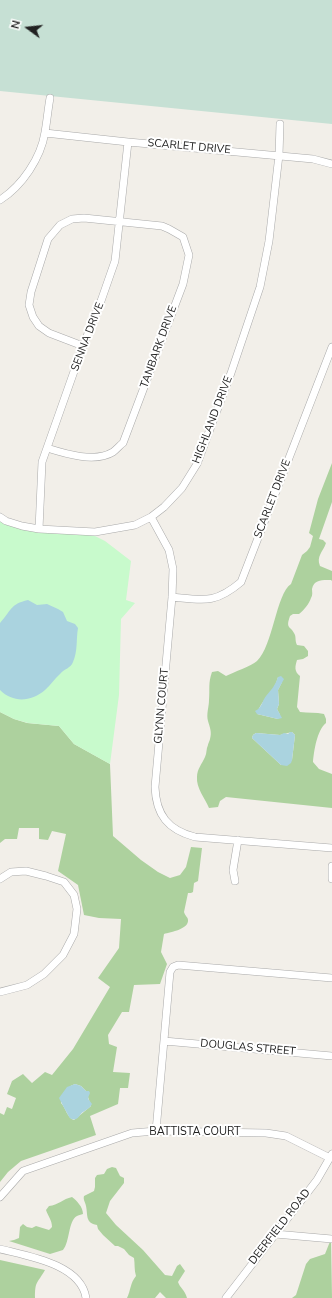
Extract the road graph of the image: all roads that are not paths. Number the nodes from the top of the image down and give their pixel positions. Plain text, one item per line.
1 (50, 98) dead end
2 (280, 124) dead end
3 (45, 133) junction
4 (128, 142) junction
5 (279, 155) junction
6 (332, 164) edge
7 (0, 200) edge
8 (119, 222) junction
9 (83, 346) junction
10 (332, 347) edge
11 (47, 448) junction
12 (0, 516) edge
13 (151, 517) junction
14 (39, 529) junction
15 (172, 597) junction
16 (238, 840) junction
17 (332, 848) edge
18 (332, 866) edge
19 (0, 879) edge
20 (332, 879) edge
21 (234, 881) dead end
22 (332, 978) edge
23 (0, 992) edge
24 (164, 1041) junction
25 (332, 1056) edge
26 (156, 1131) junction
27 (330, 1159) edge
28 (0, 1197) edge
29 (274, 1234) junction
30 (332, 1239) edge
31 (0, 1248) edge
32 (86, 1298) edge
33 (226, 1298) edge

1 - 3 street
2 - 5 street, HIGHLAND DRIVE
3 - 4 street, SCARLET DRIVE
3 - 7 street
4 - 5 street, SCARLET DRIVE
4 - 8 street, SENNA DRIVE
5 - 6 street, SCARLET DRIVE
5 - 13 street, HIGHLAND DRIVE
8 - 9 street, SENNA DRIVE
8 - 9 street, TANBARK DRIVE
8 - 11 street, TANBARK DRIVE
9 - 11 street, SENNA DRIVE
10 - 15 street, SCARLET DRIVE
11 - 14 street, SENNA DRIVE
12 - 14 street, HIGHLAND DRIVE
13 - 14 street, HIGHLAND DRIVE
13 - 15 street, GLYNN COURT
15 - 16 street, GLYNN COURT
16 - 17 street, GLYNN COURT
16 - 21 street
18 - 20 street
19 - 23 street
22 - 24 street
24 - 25 street, DOUGLAS STREET
24 - 26 street
26 - 27 street, BATTISTA COURT
26 - 28 street, BATTISTA COURT
27 - 29 street, DEERFIELD ROAD
29 - 30 street
29 - 33 street, DEERFIELD ROAD
31 - 32 street

